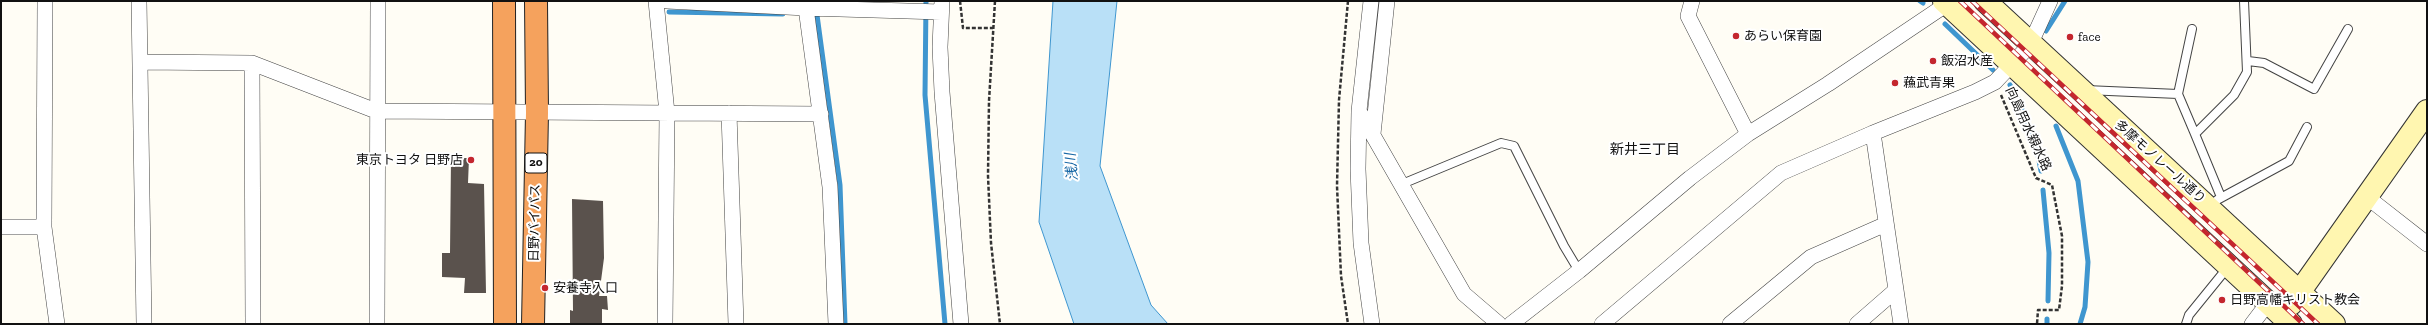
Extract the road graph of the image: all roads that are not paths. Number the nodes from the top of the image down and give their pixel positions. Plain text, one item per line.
1 (44, 1) edge
2 (139, 1) edge
3 (378, 1) edge
4 (504, 1) edge
5 (536, 1) edge
6 (656, 1) edge
7 (667, 1) edge
8 (1371, 1) edge
9 (1387, 1) edge
10 (1692, 1) edge
11 (1984, 1) edge
12 (2050, 1) edge
13 (2244, 1) edge
14 (1945, 3) edge
15 (806, 8) junction
16 (939, 8) edge
17 (2192, 29) dead end
18 (2348, 29) dead end
19 (2030, 45) junction
20 (140, 62) junction
21 (2248, 62) junction
22 (252, 63) junction
23 (2013, 64) junction
24 (2079, 90) junction
25 (2178, 94) junction
26 (376, 111) junction
27 (1360, 111) junction
28 (2427, 111) edge
29 (504, 113) junction
30 (537, 113) junction
31 (667, 113) junction
32 (729, 113) junction
33 (821, 114) junction
34 (2307, 127) dead end
35 (1873, 133) junction
36 (1373, 134) junction
37 (1748, 134) junction
38 (2195, 134) junction
39 (1402, 184) junction
40 (2366, 197) junction
41 (2214, 201) junction
42 (1886, 224) junction
43 (1, 227) edge
44 (44, 227) junction
45 (2427, 244) edge
46 (2229, 266) junction
47 (1579, 271) junction
48 (1896, 290) junction
49 (2300, 292) junction
50 (2280, 314) edge
51 (57, 324) edge
52 (144, 324) edge
53 (253, 324) edge
54 (377, 324) edge
55 (505, 324) edge
56 (533, 324) edge
57 (665, 324) edge
58 (736, 324) edge
59 (836, 324) edge
60 (961, 324) edge
61 (1372, 324) edge
62 (1499, 324) edge
63 (1511, 324) edge
64 (1602, 324) edge
65 (1730, 324) edge
66 (1856, 324) edge
67 (1901, 324) edge
68 (2186, 324) edge
69 (2252, 324) edge
70 (2334, 324) edge

1 - 44 street
2 - 20 street
3 - 26 street
4 - 29 highway
5 - 30 highway, 日野バイパス / 20
6 - 31 street
7 - 15 street
8 - 27 street
9 - 36 street
10 - 37 street
11 - 19 main road, 多摩モノレール通り
12 - 19 street
13 - 21 lane
14 - 23 main road
14 - 37 street
15 - 16 street
15 - 33 street
16 - 60 street
17 - 25 lane
18 - 21 lane
19 - 23 street
19 - 24 main road, 多摩モノレール通り
20 - 22 street
20 - 52 street
21 - 38 lane
22 - 26 street
22 - 53 street
23 - 35 street
23 - 46 main road
24 - 25 lane
24 - 41 main road, 多摩モノレール通り
25 - 38 lane
26 - 29 street
26 - 54 street
27 - 36 street
27 - 61 street
28 - 40 main road
29 - 30 street
29 - 55 highway
30 - 31 street
30 - 56 highway, 日野バイパス / 20
31 - 32 street
31 - 57 street
32 - 33 street
32 - 58 street
33 - 59 street
34 - 41 lane
35 - 42 street
35 - 64 street
36 - 39 street
37 - 47 street
38 - 41 lane
39 - 47 lane
39 - 62 street
40 - 45 street
40 - 49 main road
41 - 49 main road, 多摩モノレール通り
42 - 48 street
42 - 65 street
43 - 44 street
44 - 51 street
46 - 50 main road
46 - 68 lane
47 - 63 street
48 - 66 street
48 - 67 street
49 - 50 main road
49 - 70 main road, 多摩モノレール通り
50 - 69 street

